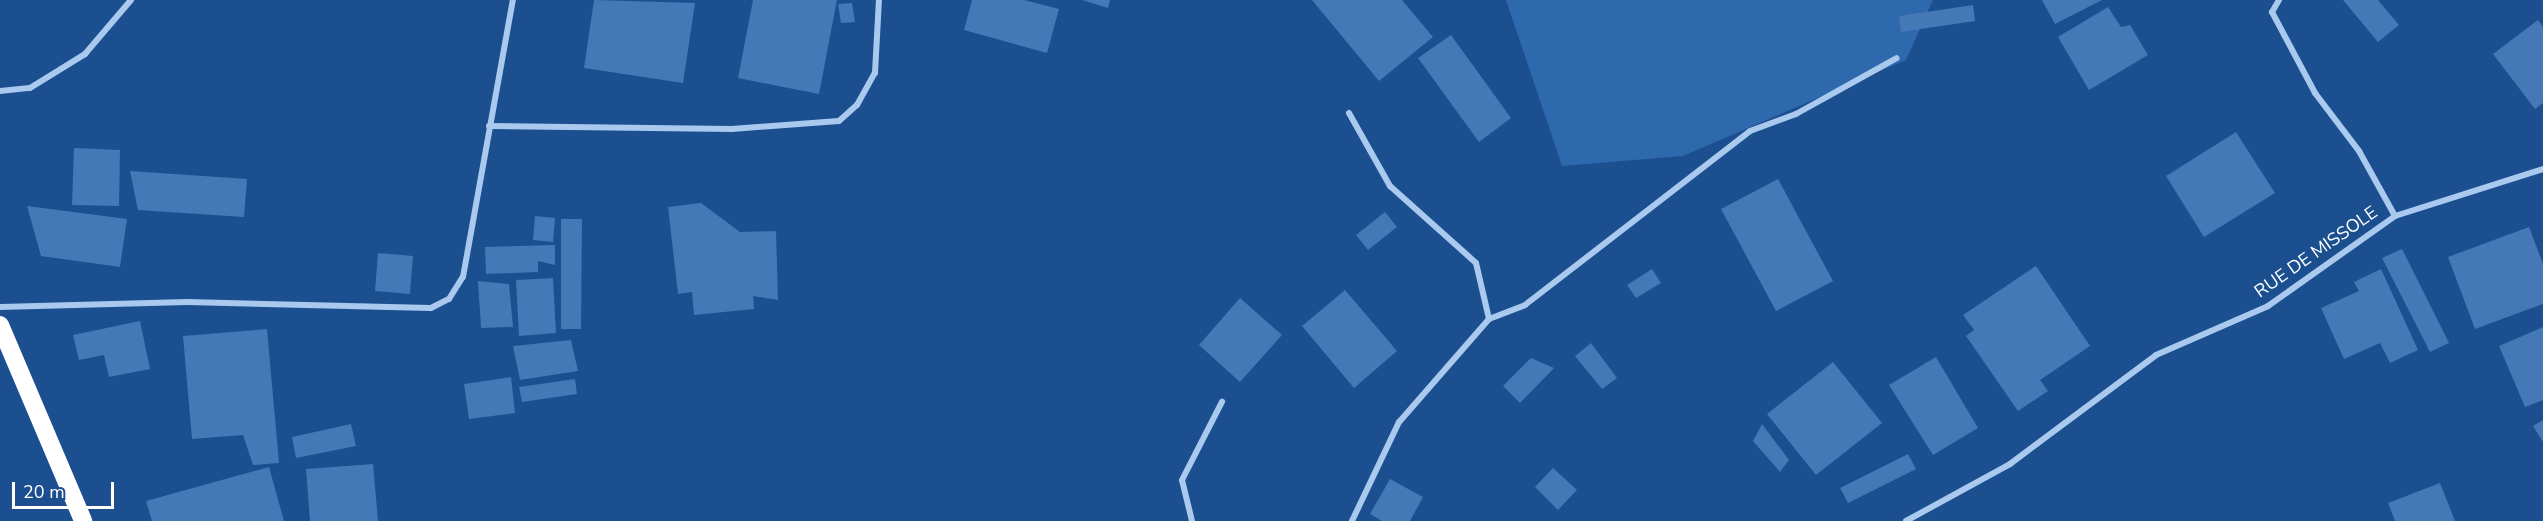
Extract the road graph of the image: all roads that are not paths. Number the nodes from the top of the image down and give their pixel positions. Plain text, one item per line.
1 (131, 0) edge
2 (513, 0) edge
3 (879, 0) edge
4 (2279, 0) edge
5 (1897, 58) dead end
6 (0, 91) edge
7 (1349, 113) dead end
8 (489, 126) junction
9 (2543, 168) edge
10 (2395, 216) junction
11 (0, 307) edge
12 (1489, 320) junction
13 (0, 326) edge
14 (1222, 402) dead end
15 (83, 521) edge
16 (1192, 521) edge
17 (1352, 521) edge
18 (1906, 521) edge

1 - 6 street
2 - 8 street
3 - 8 street
4 - 10 street
5 - 12 street
7 - 12 street
8 - 11 street
9 - 10 street, RUE DE MISSOLE
10 - 18 street, RUE DE MISSOLE
12 - 17 street
13 - 15 highway
14 - 16 street

